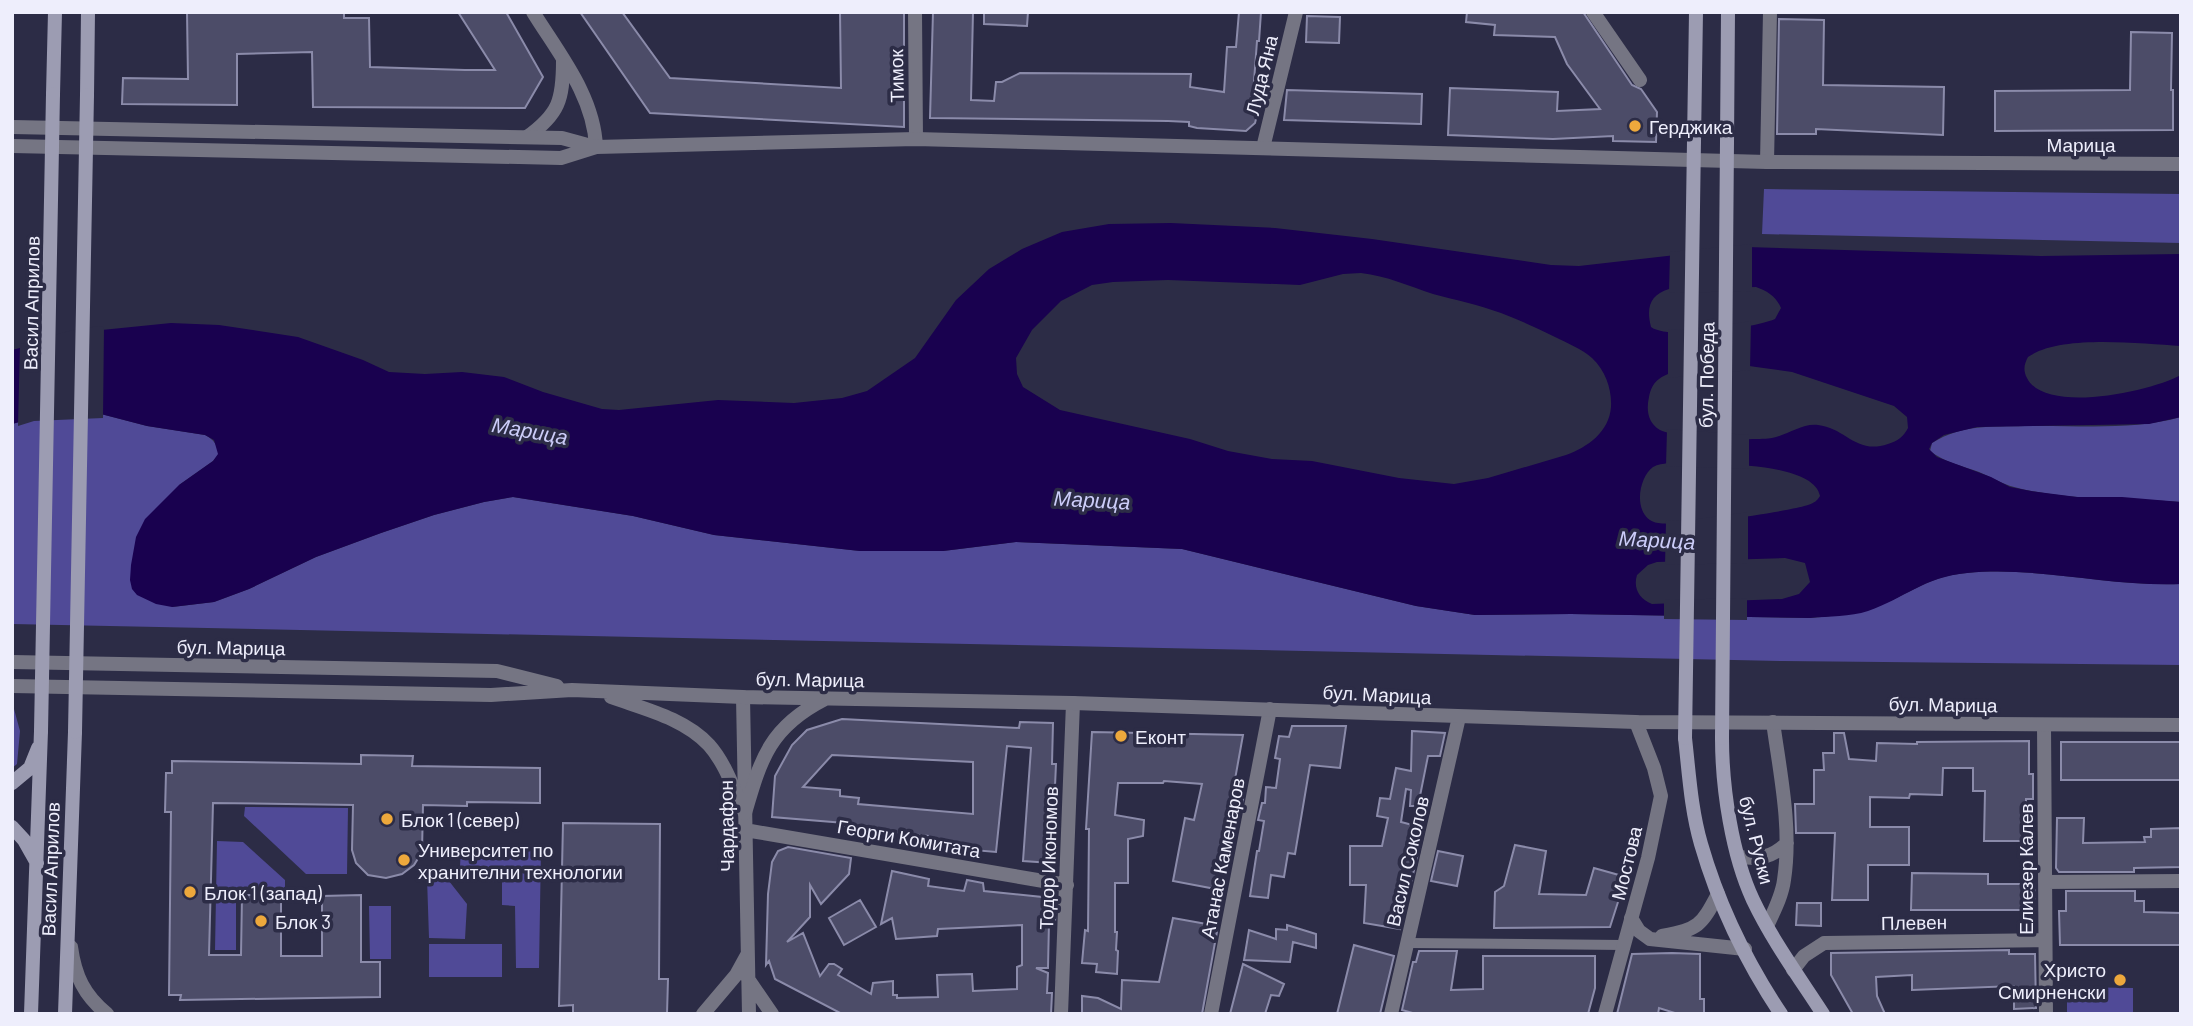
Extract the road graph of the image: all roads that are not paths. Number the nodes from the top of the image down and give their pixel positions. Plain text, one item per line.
1 (55, 12) edge
2 (88, 12) edge
3 (533, 12) edge
4 (915, 12) edge
5 (1296, 12) edge
6 (1593, 12) edge
7 (1696, 12) edge
8 (1728, 12) edge
9 (1770, 12) edge
10 (562, 60) junction
11 (1640, 80) dead end
12 (12, 127) edge
13 (527, 138) junction
14 (916, 139) junction
15 (12, 146) edge
16 (596, 147) junction
17 (1263, 148) junction
18 (1767, 162) junction
19 (2181, 164) edge
20 (12, 662) edge
21 (12, 686) edge
22 (572, 690) junction
23 (596, 691) junction
24 (743, 697) junction
25 (827, 698) junction
26 (1073, 703) junction
27 (1270, 709) junction
28 (1460, 717) junction
29 (1636, 722) junction
30 (1773, 722) junction
31 (2044, 725) junction
32 (2181, 725) edge
33 (41, 736) junction
34 (1722, 738) joint
35 (12, 783) edge
36 (745, 813) junction
37 (12, 827) edge
38 (745, 830) junction
39 (1787, 843) junction
40 (1739, 857) junction
41 (37, 863) junction
42 (2181, 881) edge
43 (2045, 882) junction
44 (1067, 885) junction
45 (1718, 894) junction
46 (1632, 918) junction
47 (67, 921) junction
48 (1767, 926) junction
49 (1650, 939) junction
50 (2045, 940) junction
51 (1408, 943) junction
52 (1623, 946) junction
53 (1745, 949) junction
54 (747, 954) junction
55 (1793, 970) junction
56 (748, 979) junction
57 (31, 1014) edge
58 (65, 1014) edge
59 (107, 1014) edge
60 (703, 1014) edge
61 (749, 1014) edge
62 (772, 1014) edge
63 (1061, 1014) edge
64 (1211, 1014) edge
65 (1391, 1014) edge
66 (1605, 1014) edge
67 (1782, 1014) edge
68 (1824, 1014) edge
69 (2046, 1014) edge

1 - 33 main road, Васил Априлов, bridge
2 - 47 main road, Васил Априлов, bridge
3 - 10 street
4 - 14 street, Тимок
5 - 17 street, Луда Яна
6 - 11 street
7 - 45 main road, бул. Победа, bridge
8 - 34 main road, бул. Победа, bridge
9 - 18 street
10 - 13 street
10 - 16 street
12 - 13 street, Марица
13 - 16 street, Марица
14 - 16 street, Марица
14 - 17 street, Марица
15 - 16 street, Марица
17 - 18 street, Марица
18 - 19 street, Марица
20 - 22 street, бул. Марица
21 - 22 street, бул. Марица
22 - 23 street, бул. Марица
23 - 24 street, бул. Марица
23 - 36 street
24 - 25 street, бул. Марица
24 - 36 street, Чардафон
25 - 26 street, бул. Марица
25 - 36 street
26 - 27 street, бул. Марица
26 - 44 street, Тодор Икономов
27 - 28 street, бул. Марица
27 - 64 street, Атанас Каменаров
28 - 29 street, бул. Марица
28 - 51 street, Васил Соколов
29 - 30 street, бул. Марица
29 - 46 street, Мостова
30 - 31 street, бул. Марица
30 - 39 street
31 - 32 street, бул. Марица
31 - 43 street, Елиезер Калев
33 - 35 main road
33 - 41 main road, Васил Априлов
34 - 40 main road, бул. Руски
36 - 38 street, Чардафон
37 - 41 main road
38 - 44 street, Георги Комитата
38 - 54 street, Чардафон
39 - 40 street
39 - 48 street
40 - 48 main road, бул. Руски
41 - 57 main road, Васил Априлов
42 - 43 street
43 - 50 street, Елиезер Калев
44 - 63 street, Тодор Икономов
45 - 49 street
45 - 53 main road
46 - 49 street
46 - 52 street, Мостова
47 - 58 main road, Васил Априлов
47 - 59 street
48 - 55 main road, бул. Руски
49 - 53 street
50 - 55 street, Плевен
50 - 69 street, Елиезер Калев
51 - 52 lane
51 - 65 street, Васил Соколов
52 - 66 street, Мостова
53 - 67 main road
54 - 56 street, Чардафон
54 - 60 street
55 - 68 main road, бул. Руски
56 - 61 street, Чардафон
56 - 62 street

